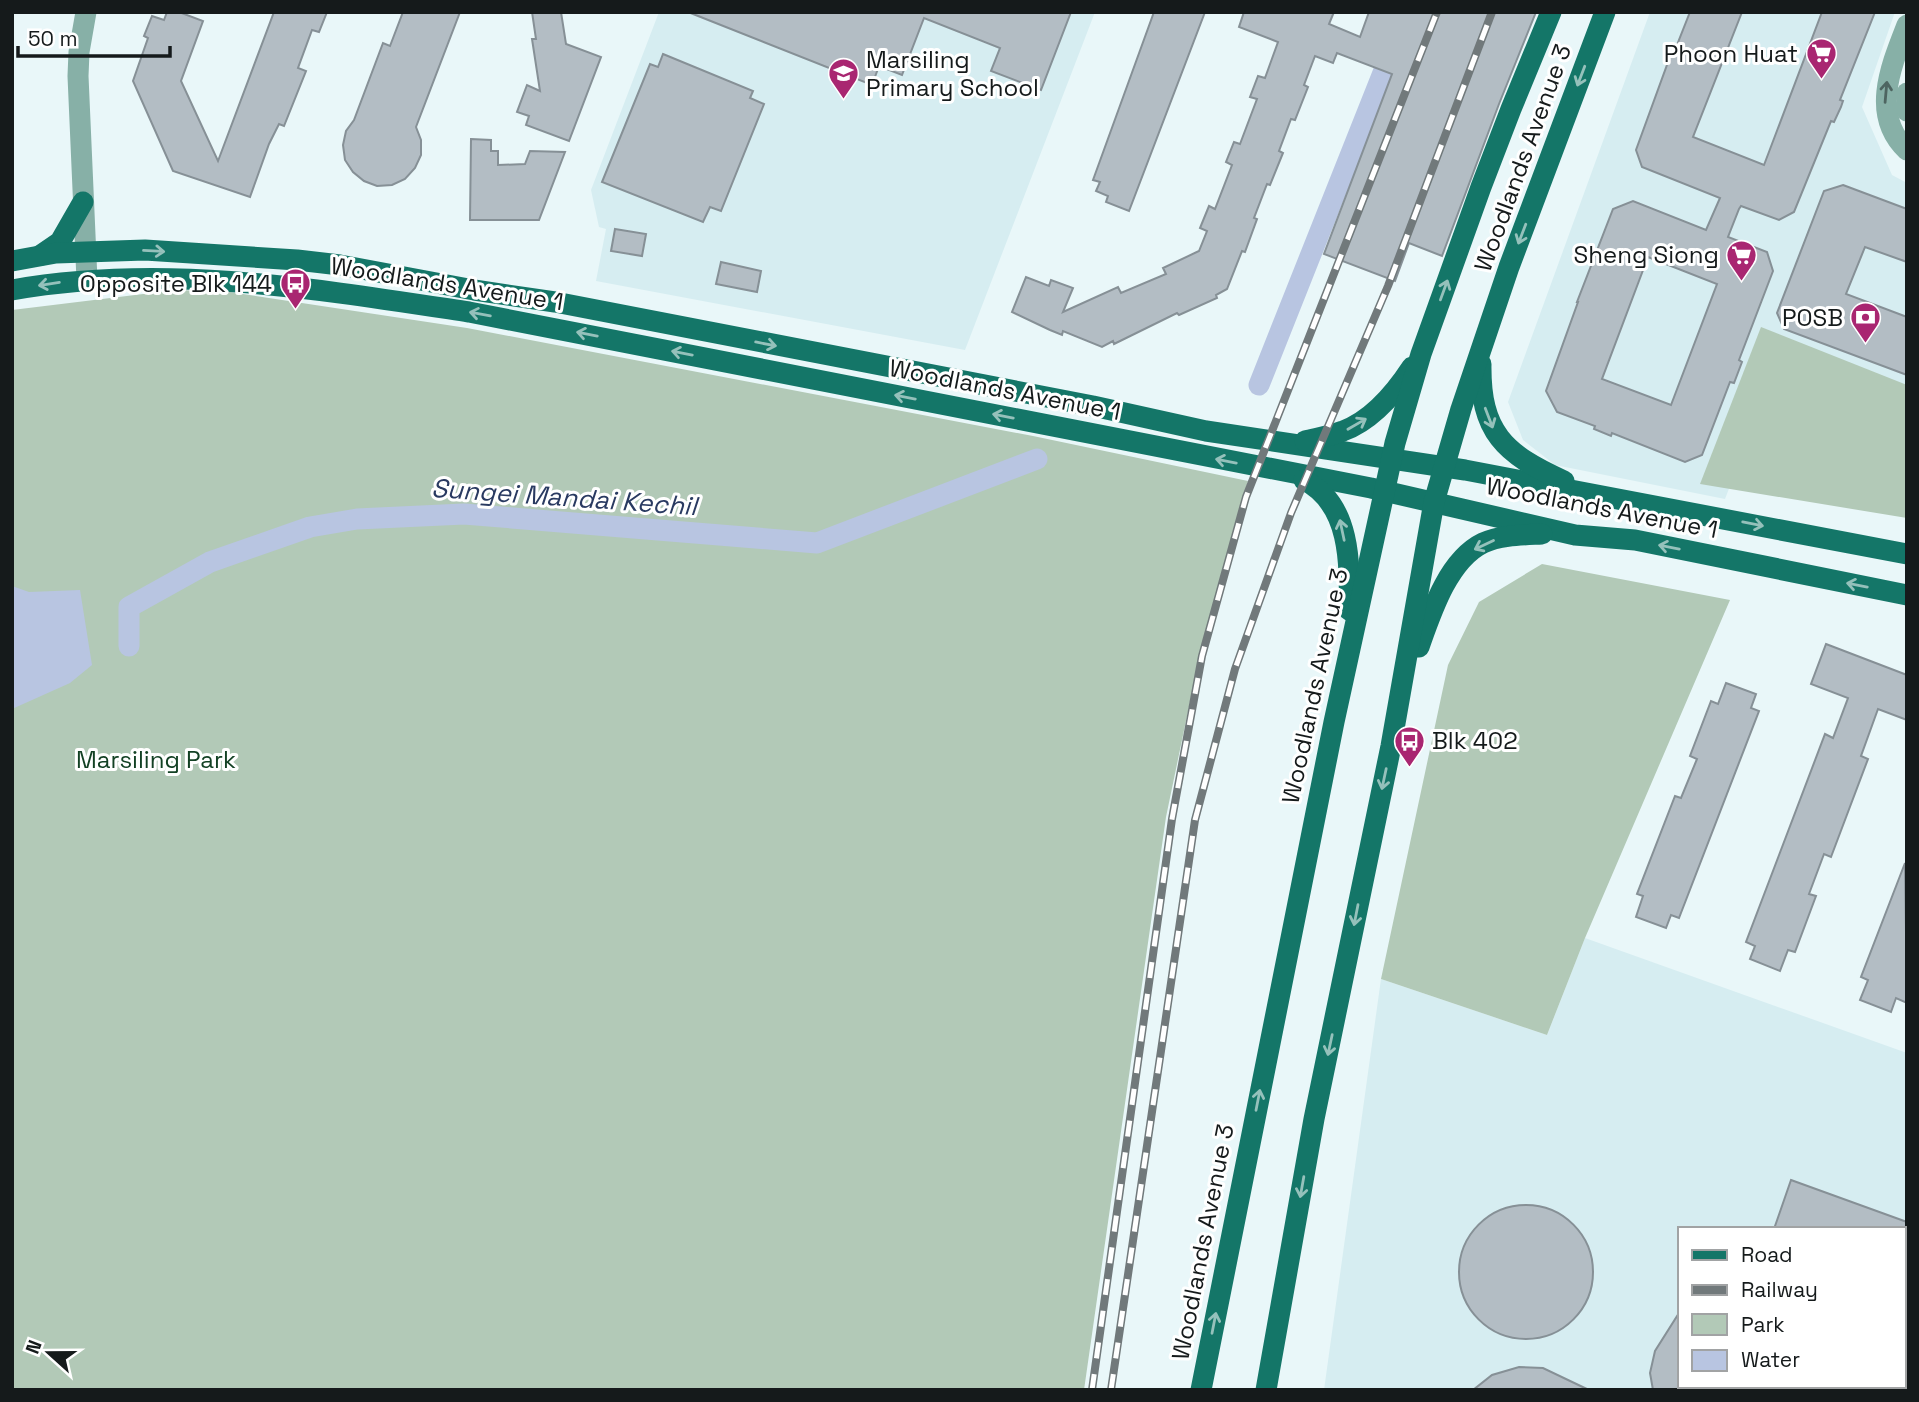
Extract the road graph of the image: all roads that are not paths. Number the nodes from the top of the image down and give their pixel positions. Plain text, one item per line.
1 (86, 12) edge
2 (1551, 12) edge
3 (1605, 12) edge
4 (1907, 25) edge
5 (1907, 93) edge
6 (1907, 111) edge
7 (1907, 150) edge
8 (83, 202) junction
9 (86, 252) junction
10 (40, 256) junction
11 (12, 261) edge
12 (87, 280) junction
13 (12, 290) edge
14 (1481, 351) junction
15 (1421, 354) junction
16 (1292, 444) junction
17 (1391, 459) junction
18 (1443, 466) junction
19 (1293, 475) junction
20 (1383, 491) junction
21 (1590, 492) junction
22 (1434, 502) junction
23 (1576, 535) junction
24 (1907, 554) edge
25 (1907, 595) edge
26 (1344, 671) junction
27 (1397, 712) junction
28 (1200, 1390) edge
29 (1266, 1390) edge

1 - 8 street
15 -> 2 main road, Woodlands Avenue 3
3 -> 14 main road, Woodlands Avenue 3
7 -> 4 street
5 - 6 street
8 - 9 street
8 - 10 main road
9 - 10 main road, Woodlands Avenue 1
9 - 12 street
9 -> 16 main road, Woodlands Avenue 1
10 - 11 main road, Woodlands Avenue 1
12 -> 13 main road, Woodlands Avenue 1
19 -> 12 main road, Woodlands Avenue 1
14 - 18 main road, Woodlands Avenue 3
14 -> 21 main road
16 -> 15 main road
15 - 17 main road, Woodlands Avenue 3
16 - 17 main road, Woodlands Avenue 1
17 - 18 main road, Woodlands Avenue 1
17 - 20 main road, Woodlands Avenue 3
18 - 21 main road, Woodlands Avenue 1
18 - 22 main road, Woodlands Avenue 3
19 - 20 main road, Woodlands Avenue 1
26 -> 19 main road
20 - 22 main road, Woodlands Avenue 1
20 - 26 main road, Woodlands Avenue 3
21 -> 24 main road, Woodlands Avenue 1
22 - 23 main road, Woodlands Avenue 1
22 - 27 main road, Woodlands Avenue 3
25 -> 23 main road, Woodlands Avenue 1
23 -> 27 main road
28 -> 26 main road, Woodlands Avenue 3
27 -> 29 main road, Woodlands Avenue 3

